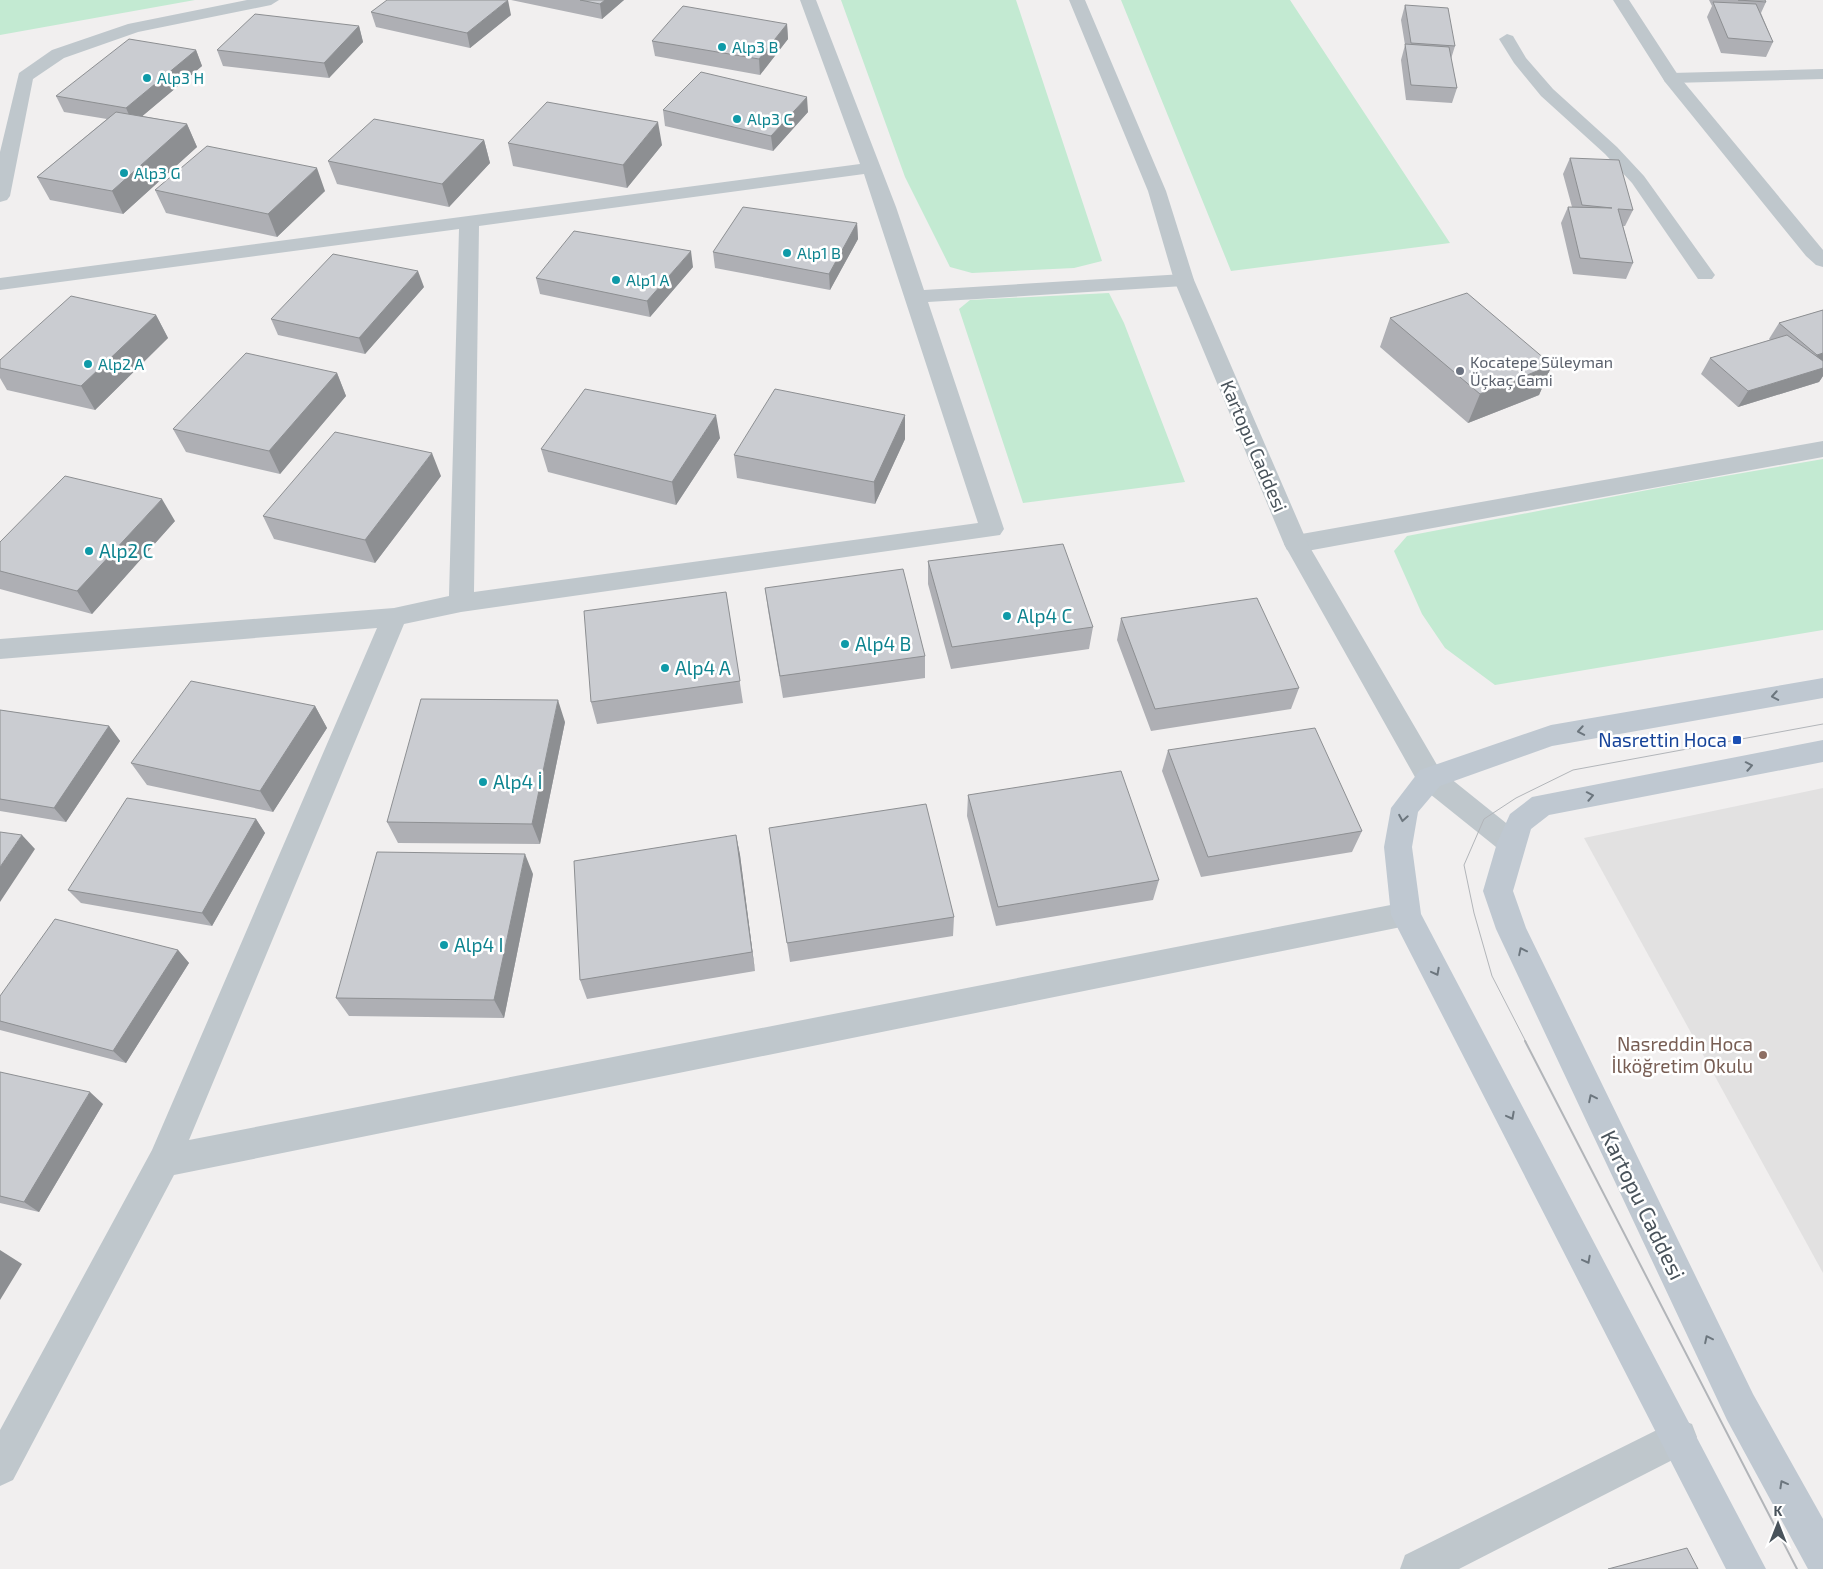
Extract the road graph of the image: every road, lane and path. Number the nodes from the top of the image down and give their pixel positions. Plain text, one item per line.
1 (270, 0) edge
2 (808, 0) edge
3 (1077, 0) edge
4 (1621, 0) edge
5 (1507, 39) dead end
6 (1823, 74) edge
7 (1671, 78) junction
8 (870, 168) junction
9 (0, 196) edge
10 (469, 222) junction
11 (1820, 254) edge
12 (1705, 275) dead end
13 (1184, 280) junction
14 (0, 284) edge
15 (916, 297) junction
16 (1823, 449) edge
17 (1296, 544) junction
18 (461, 603) junction
19 (394, 617) junction
20 (0, 649) edge
21 (1823, 688) edge
22 (1823, 752) edge
23 (1430, 778) junction
24 (1511, 843) junction
25 (1406, 915) junction
26 (164, 1161) junction
27 (1679, 1437) junction
28 (0, 1467) edge
29 (1823, 1557) edge
30 (1419, 1569) edge
31 (1747, 1569) edge

1 - 9 street
2 - 8 street
3 - 13 street, Kartopu Caddesi
4 - 7 street
5 - 12 lane
6 - 7 lane
7 - 11 street
8 - 10 street
8 - 15 street
10 - 14 street
10 - 18 street
13 - 15 street
13 - 17 street, Kartopu Caddesi
15 - 18 street
16 - 17 street
17 - 23 street, Kartopu Caddesi
18 - 19 street
19 - 20 street
19 - 26 street
21 -> 23 main road
24 -> 22 main road, Kartopu Caddesi
23 - 24 street, Kartopu Caddesi
23 -> 25 main road
29 -> 24 main road, Kartopu Caddesi
25 - 26 street
25 -> 27 main road
26 - 28 street
27 - 30 street
27 - 31 main road

